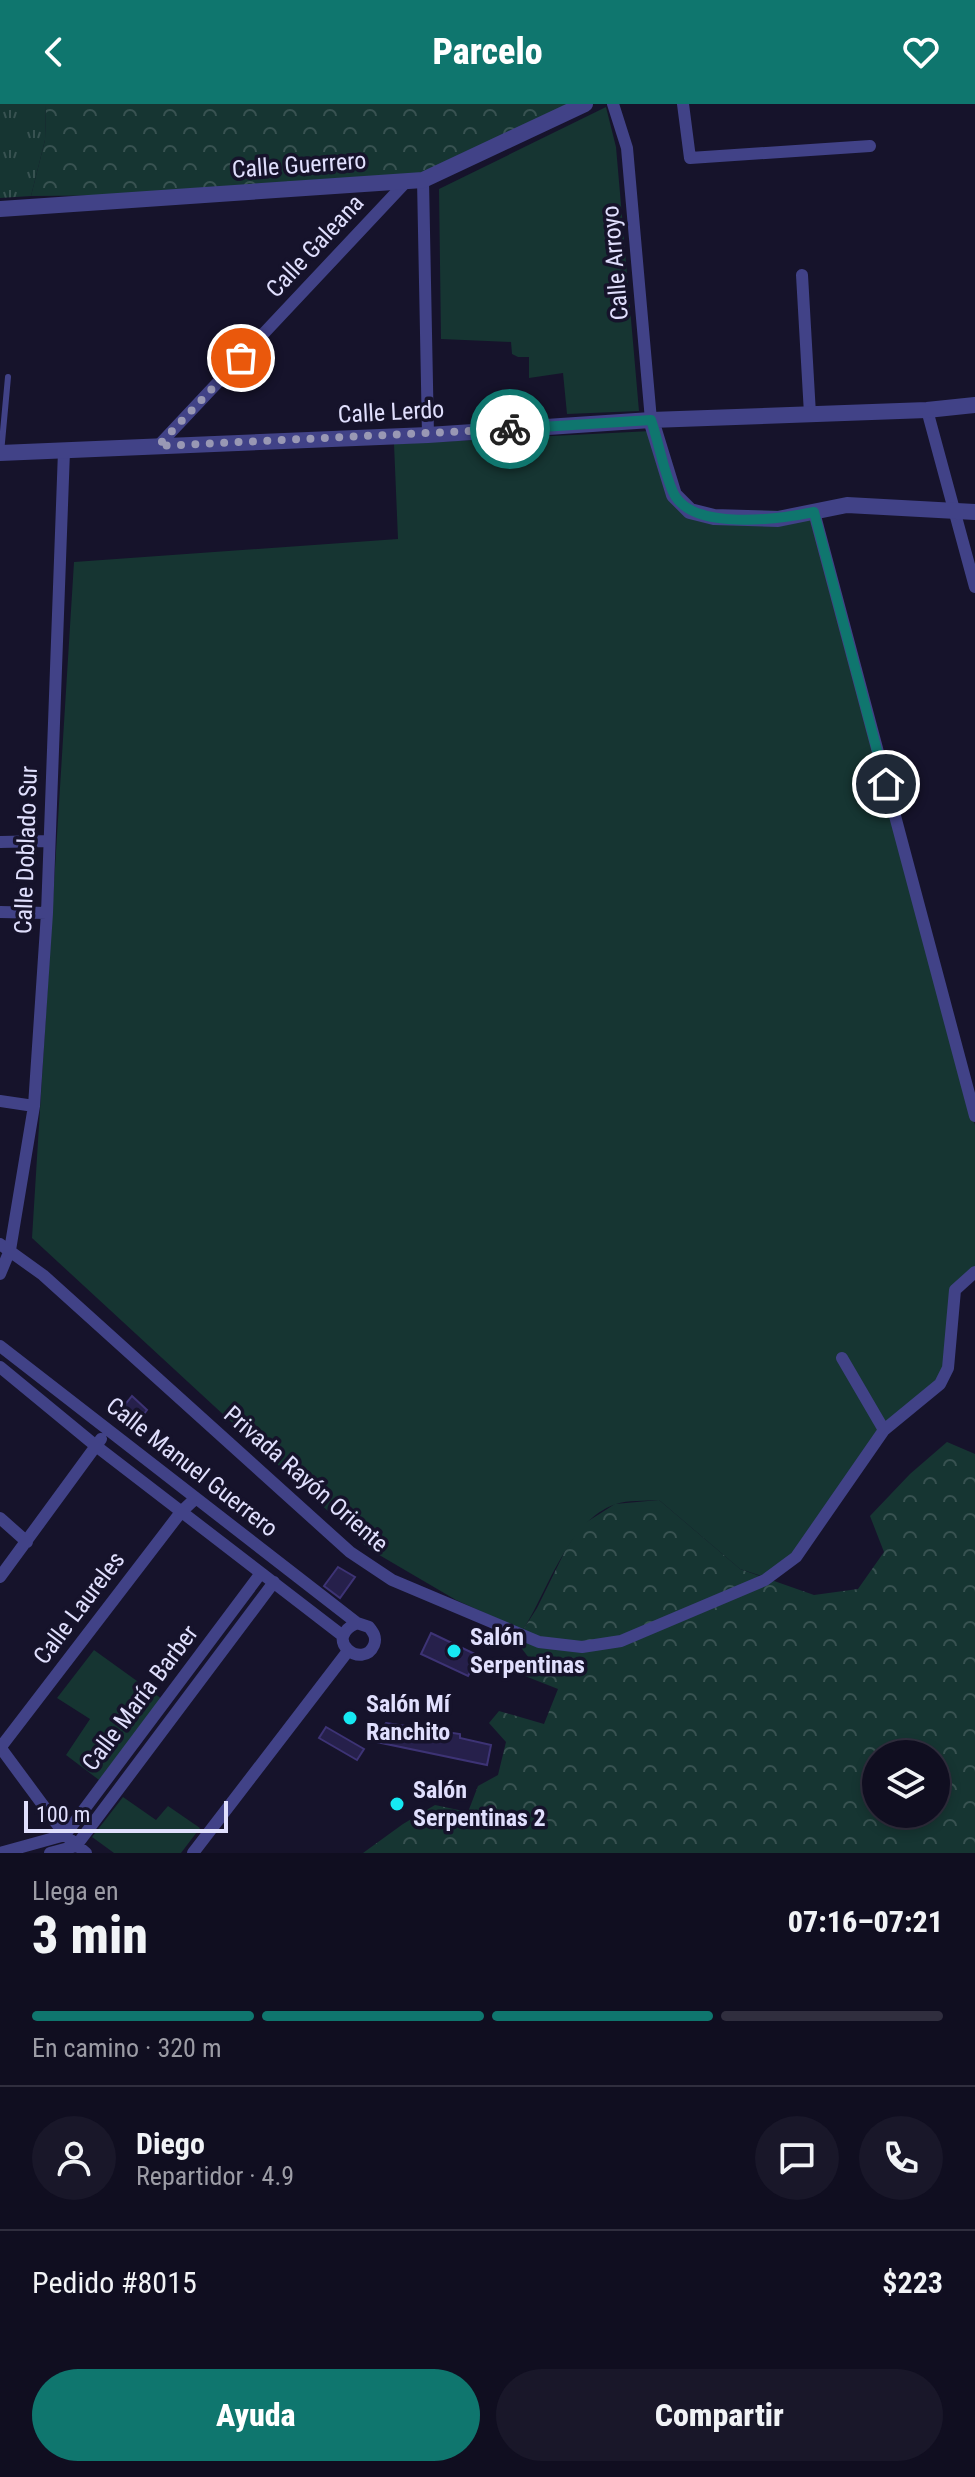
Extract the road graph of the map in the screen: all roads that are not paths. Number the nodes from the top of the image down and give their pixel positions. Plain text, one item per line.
1 (585, 104) edge
2 (613, 104) edge
3 (683, 104) edge
4 (870, 146) dead end
5 (414, 181) junction
6 (0, 209) edge
7 (802, 275) dead end
8 (8, 377) dead end
9 (975, 405) edge
10 (927, 410) junction
11 (810, 414) junction
12 (651, 420) junction
13 (428, 435) junction
14 (158, 446) junction
15 (64, 451) junction
16 (1, 453) edge
17 (956, 511) junction
18 (814, 512) junction
19 (975, 512) edge
20 (975, 587) edge
21 (48, 841) junction
22 (0, 842) edge
23 (0, 912) edge
24 (47, 913) junction
25 (0, 1101) edge
26 (34, 1106) junction
27 (975, 1116) edge
28 (5, 1247) edge
29 (975, 1272) edge
30 (0, 1274) edge
31 (0, 1346) edge
32 (842, 1358) dead end
33 (0, 1367) edge
34 (884, 1430) junction
35 (108, 1431) junction
36 (96, 1446) junction
37 (196, 1498) junction
38 (181, 1512) junction
39 (0, 1518) edge
40 (27, 1542) junction
41 (261, 1573) junction
42 (0, 1577) edge
43 (274, 1582) junction
44 (357, 1623) junction
45 (343, 1636) junction
46 (348, 1651) junction
47 (0, 1747) edge
48 (65, 1835) junction
49 (81, 1849) edge
50 (0, 1853) edge
51 (50, 1853) edge
52 (193, 1853) edge

1 - 5 street, Calle Guerrero
2 - 12 street, Calle Arroyo
3 - 4 street
5 - 6 street, Calle Guerrero
5 - 13 street
5 - 14 street, Calle Galeana
7 - 11 street
8 - 16 lane
9 - 10 street, Calle Lerdo
10 - 11 street, Calle Lerdo
10 - 17 street
11 - 12 street, Calle Lerdo
12 - 13 street, Calle Lerdo
12 - 18 street
13 - 14 street, Calle Lerdo
14 - 15 street, Calle Lerdo
15 - 16 street, Calle Lerdo
15 - 21 street, Calle Doblado Sur
17 - 18 street
17 - 19 street
17 - 20 street
18 - 27 street
21 - 22 street
21 - 24 street, Calle Doblado Sur
23 - 24 street
24 - 26 street, Calle Doblado Sur
25 - 26 street
26 - 28 street, Calle Doblado Sur
28 - 30 street
28 - 34 street, Privada Rayón Oriente
29 - 34 street, Privada Rayón Oriente
31 - 35 street, Calle Manuel Guerrero
32 - 34 street
33 - 36 street, Calle Manuel Guerrero
35 - 36 street
35 - 37 street, Calle Manuel Guerrero
36 - 38 street, Calle Manuel Guerrero
36 - 40 street
37 - 38 street, Calle Laureles
37 - 44 street, Calle Manuel Guerrero
38 - 41 street, Calle Manuel Guerrero
38 - 47 street, Calle Laureles
39 - 40 street
40 - 42 street
41 - 43 street, Calle Manuel Guerrero
41 - 48 street, Calle María Barber
43 - 45 street, Calle Manuel Guerrero
43 - 49 street, Calle María Barber
44 - 45 street
44 - 46 street
45 - 46 street
46 - 52 street
47 - 48 street
48 - 49 street
48 - 50 street
49 - 51 street

